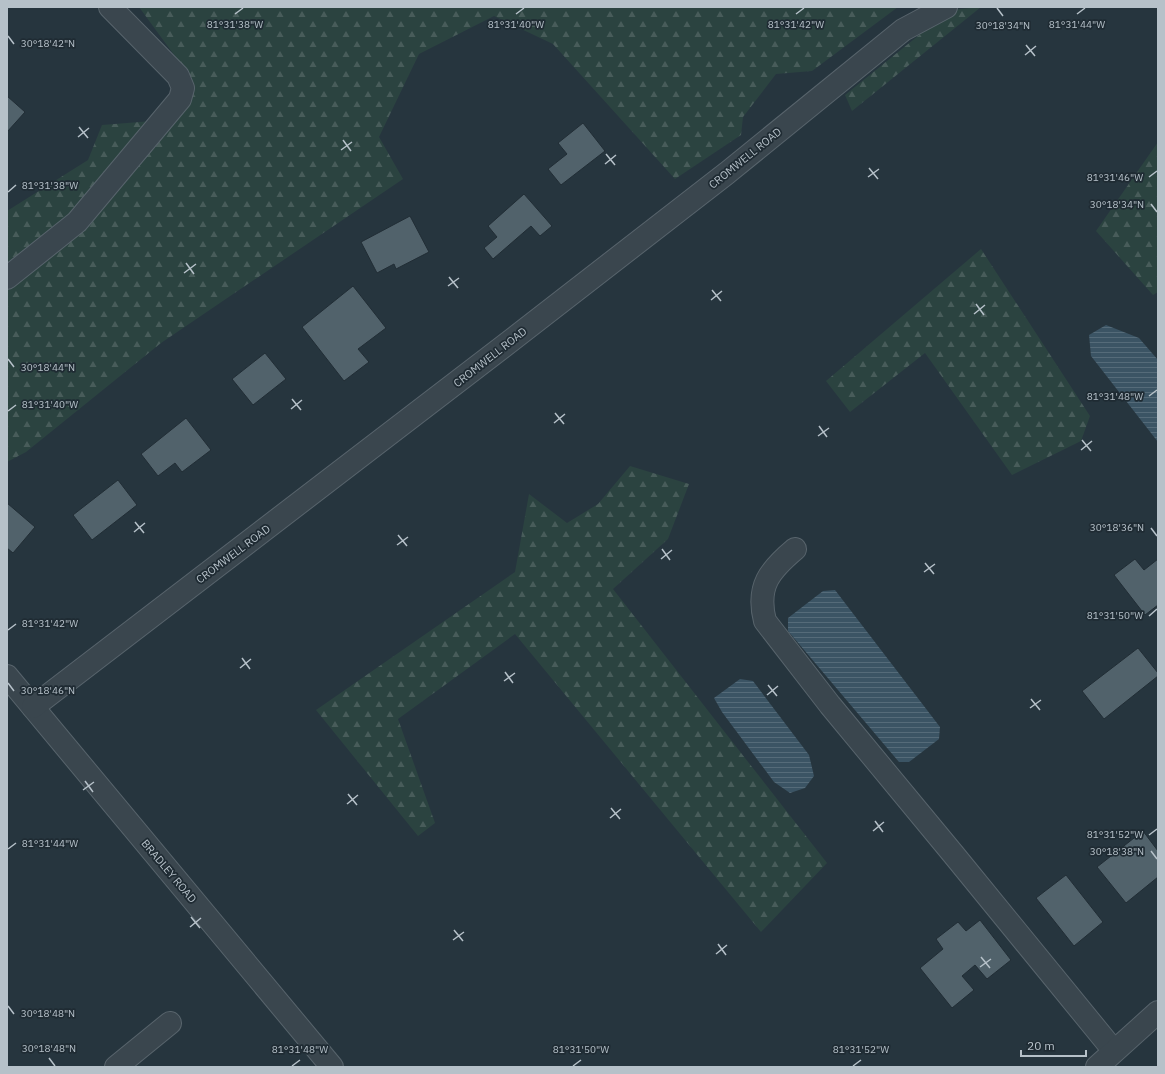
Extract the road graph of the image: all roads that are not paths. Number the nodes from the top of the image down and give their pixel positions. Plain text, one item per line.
1 (110, 7) edge
2 (946, 7) edge
3 (7, 278) edge
4 (795, 549) dead end
5 (7, 676) edge
6 (33, 707) junction
7 (1158, 1012) edge
8 (170, 1023) dead end
9 (1114, 1051) junction
10 (116, 1067) edge
11 (332, 1067) edge
12 (1096, 1067) edge

1 - 3 street
2 - 6 street, CROMWELL ROAD
4 - 9 street
5 - 6 street, BRADLEY ROAD
6 - 11 street, BRADLEY ROAD
7 - 9 street
8 - 10 street
9 - 12 street

